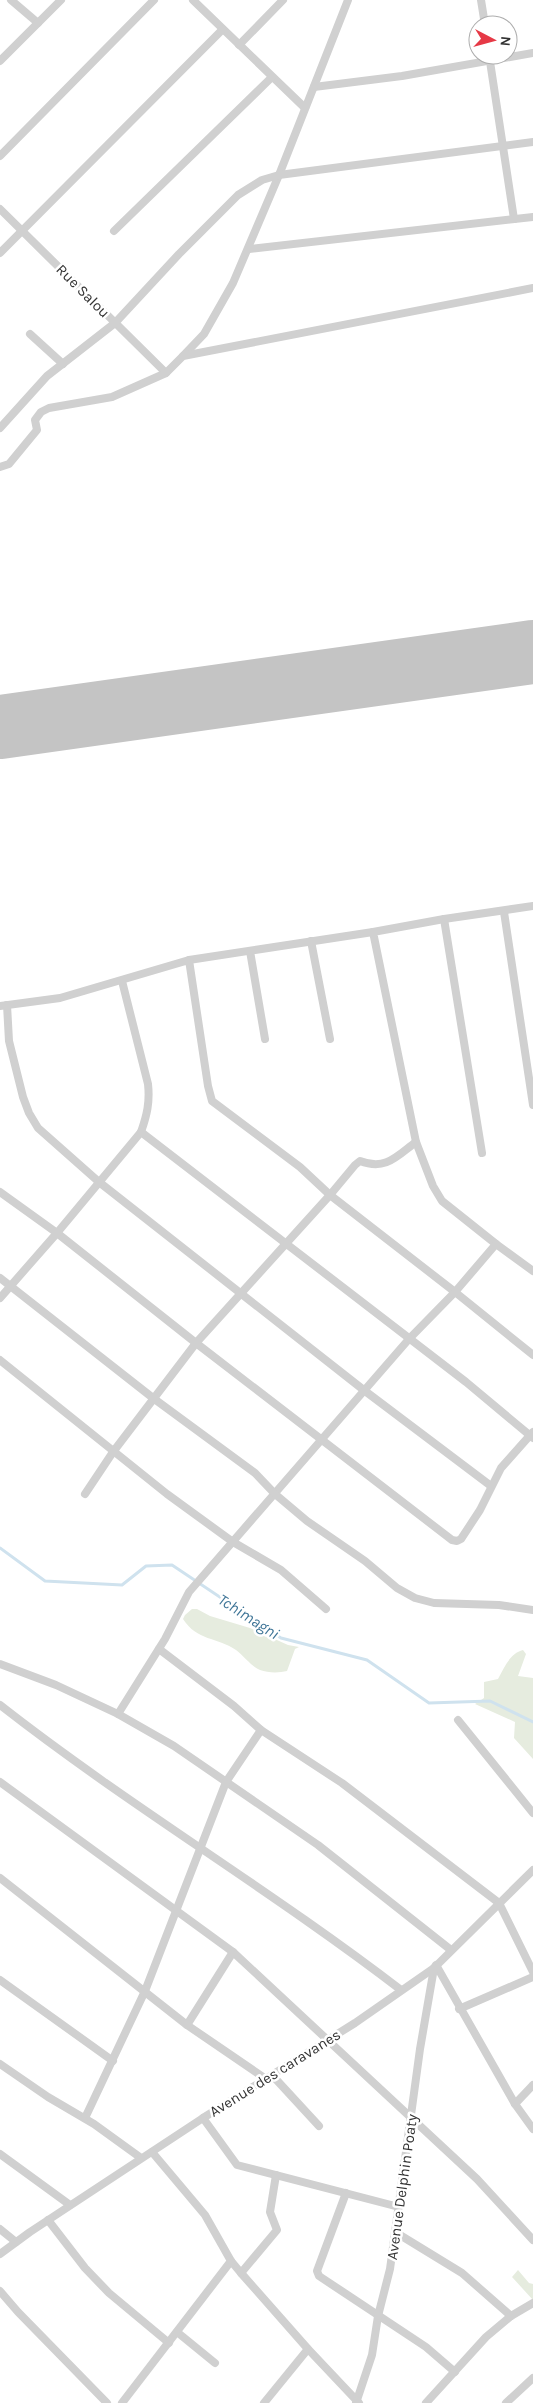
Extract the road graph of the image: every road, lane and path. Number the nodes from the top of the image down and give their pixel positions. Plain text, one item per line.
1 (11, 0) edge
2 (61, 0) edge
3 (154, 0) edge
4 (193, 0) edge
5 (283, 0) edge
6 (348, 0) edge
7 (481, 0) edge
8 (483, 15) edge
9 (38, 23) junction
10 (222, 30) junction
11 (239, 45) junction
12 (533, 53) edge
13 (518, 55) edge
14 (0, 61) edge
15 (468, 62) edge
16 (491, 65) edge
17 (272, 77) junction
18 (314, 87) junction
19 (305, 108) junction
20 (533, 142) edge
21 (503, 147) junction
22 (0, 156) edge
23 (279, 175) junction
24 (0, 208) edge
25 (533, 217) edge
26 (514, 219) junction
27 (22, 229) junction
28 (114, 231) dead end
29 (249, 248) junction
30 (0, 253) edge
31 (533, 288) edge
32 (115, 323) junction
33 (30, 334) dead end
34 (183, 356) junction
35 (62, 364) junction
36 (166, 373) junction
37 (0, 428) edge
38 (0, 467) edge
39 (533, 906) edge
40 (504, 912) junction
41 (444, 919) junction
42 (372, 932) junction
43 (311, 941) junction
44 (250, 951) junction
45 (189, 960) junction
46 (122, 981) junction
47 (4, 1005) edge
48 (265, 1039) dead end
49 (330, 1039) dead end
50 (533, 1105) edge
51 (140, 1132) junction
52 (416, 1142) junction
53 (482, 1153) dead end
54 (99, 1182) junction
55 (0, 1192) edge
56 (330, 1195) junction
57 (57, 1233) junction
58 (496, 1244) junction
59 (285, 1245) junction
60 (533, 1271) edge
61 (0, 1278) edge
62 (11, 1286) junction
63 (241, 1292) junction
64 (455, 1292) junction
65 (0, 1298) edge
66 (410, 1339) junction
67 (196, 1343) junction
68 (533, 1354) edge
69 (0, 1360) edge
70 (365, 1392) junction
71 (153, 1398) junction
72 (532, 1435) edge
73 (323, 1439) junction
74 (113, 1452) junction
75 (491, 1486) junction
76 (85, 1494) dead end
77 (275, 1494) junction
78 (233, 1542) junction
79 (326, 1610) dead end
80 (533, 1610) edge
81 (159, 1649) junction
82 (0, 1664) edge
83 (0, 1705) edge
84 (118, 1714) junction
85 (458, 1720) dead end
86 (261, 1730) junction
87 (0, 1782) edge
88 (226, 1782) junction
89 (533, 1813) edge
90 (201, 1849) junction
91 (533, 1870) edge
92 (2, 1880) edge
93 (0, 1889) edge
94 (499, 1903) junction
95 (176, 1912) junction
96 (451, 1950) junction
97 (233, 1952) junction
98 (435, 1966) junction
99 (533, 1972) edge
100 (533, 1977) edge
101 (0, 1980) edge
102 (401, 1990) junction
103 (145, 1991) junction
104 (459, 2009) junction
105 (187, 2025) junction
106 (329, 2039) junction
107 (114, 2061) junction
108 (0, 2064) edge
109 (269, 2077) junction
110 (533, 2085) edge
111 (515, 2104) junction
112 (412, 2117) junction
113 (85, 2118) junction
114 (203, 2118) junction
115 (319, 2126) dead end
116 (533, 2129) edge
117 (152, 2152) junction
118 (0, 2154) edge
119 (141, 2158) junction
120 (276, 2175) junction
121 (346, 2193) junction
122 (70, 2205) junction
123 (399, 2207) junction
124 (48, 2220) junction
125 (0, 2229) edge
126 (395, 2232) junction
127 (531, 2235) edge
128 (16, 2242) junction
129 (0, 2254) edge
130 (231, 2261) junction
131 (241, 2273) junction
132 (0, 2291) edge
133 (533, 2303) edge
134 (378, 2316) junction
135 (511, 2316) junction
136 (177, 2332) junction
137 (169, 2342) junction
138 (308, 2349) junction
139 (215, 2363) dead end
140 (455, 2372) junction
141 (533, 2378) edge
142 (357, 2402) edge
143 (108, 2403) edge
144 (122, 2403) edge
145 (264, 2403) edge
146 (426, 2403) edge
147 (506, 2403) edge

1 - 9 street
2 - 9 street
3 - 22 street
4 - 10 street
5 - 11 street
6 - 18 street
7 - 8 street
9 - 14 street
10 - 11 street
10 - 27 street
11 - 17 street
12 - 13 street
15 - 18 street
16 - 21 street
17 - 19 street
17 - 28 street
18 - 19 street
19 - 23 street
20 - 21 street
21 - 23 street
21 - 26 street
23 - 29 street
23 - 32 street
24 - 27 street, Rue Salou
25 - 26 street
26 - 29 street
27 - 30 street
27 - 32 street, Rue Salou
29 - 34 street
31 - 34 street
32 - 35 street
32 - 36 street, Rue Salou
33 - 35 street
34 - 36 street
35 - 37 street
36 - 38 street
39 - 40 street
40 - 41 street
40 - 50 street
41 - 42 street
41 - 53 street
42 - 43 street
42 - 52 street
43 - 44 street
43 - 49 street
44 - 45 street
44 - 48 street
45 - 46 street
45 - 56 street
46 - 47 street
46 - 51 street
47 - 54 street
51 - 54 street
51 - 59 street
52 - 56 street
52 - 58 street
54 - 57 street
54 - 63 street
55 - 57 street
56 - 59 street
56 - 64 street
57 - 62 street
57 - 67 street
58 - 60 street
58 - 64 street
59 - 63 street
59 - 66 street
61 - 62 street
62 - 65 street
62 - 71 street
63 - 67 street
63 - 70 street
64 - 66 street
64 - 68 street
66 - 70 street
66 - 72 street
67 - 71 street
67 - 73 street
69 - 74 street
70 - 73 street
70 - 75 street
71 - 74 street
71 - 77 street
72 - 75 street
73 - 75 street
73 - 77 street
74 - 76 street
74 - 78 street
77 - 78 street
77 - 80 street
78 - 79 street
78 - 81 street
81 - 84 street
81 - 86 street
82 - 84 street
83 - 90 street
84 - 88 street
85 - 89 street
86 - 88 street
86 - 94 street
87 - 95 street
88 - 90 street
88 - 96 street
90 - 95 street
90 - 102 street
91 - 94 street, Avenue des caravanes
92 - 93 street
92 - 103 street
94 - 96 street, Avenue des caravanes
94 - 99 street
95 - 97 street
95 - 103 street
96 - 98 street, Avenue des caravanes
97 - 105 street
97 - 106 street
98 - 102 street, Avenue des caravanes
98 - 104 street
98 - 112 street, Avenue Delphin Poaty
100 - 104 street
101 - 107 street
102 - 106 street, Avenue des caravanes
103 - 105 street
103 - 107 street
104 - 111 street
105 - 109 street
106 - 109 street, Avenue des caravanes
106 - 112 street
107 - 113 street
108 - 113 street
109 - 114 street, Avenue des caravanes
109 - 115 street
110 - 111 street
111 - 116 street
112 - 123 street, Avenue Delphin Poaty
112 - 127 street
113 - 119 street
114 - 117 street, Avenue des caravanes
114 - 120 street
117 - 119 street, Avenue des caravanes
117 - 130 street
118 - 122 street
119 - 122 street, Avenue des caravanes
120 - 121 street
120 - 131 street
121 - 123 street
121 - 134 street
122 - 124 street, Avenue des caravanes
123 - 126 street, Avenue Delphin Poaty
124 - 128 street, Avenue des caravanes
124 - 137 street
125 - 128 street
126 - 134 street, Avenue Delphin Poaty
126 - 135 street
128 - 129 street, Avenue des caravanes
130 - 131 street
130 - 136 street
131 - 138 street
132 - 143 street
133 - 135 street
134 - 140 street
134 - 142 street, Avenue Delphin Poaty
135 - 140 street
136 - 137 street
136 - 139 street
137 - 144 street
138 - 142 street
138 - 145 street
140 - 146 street
141 - 147 street

